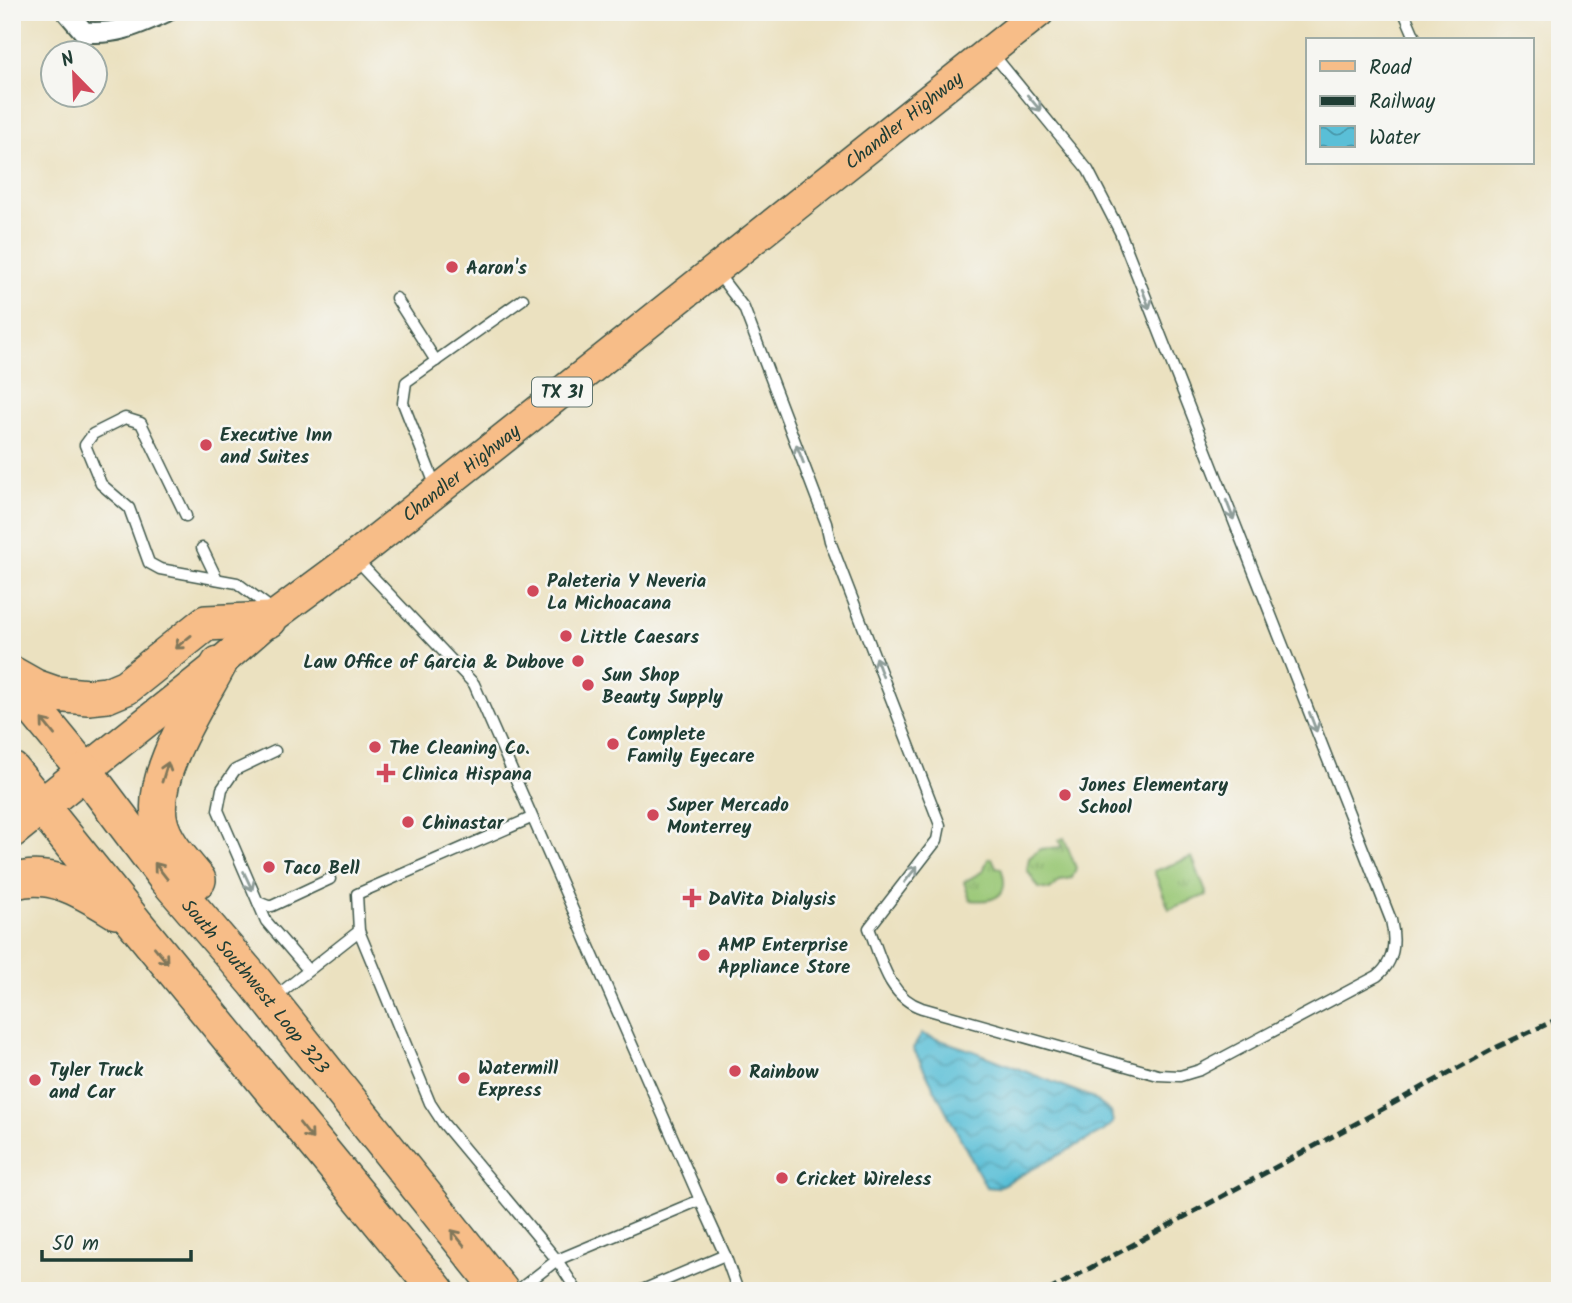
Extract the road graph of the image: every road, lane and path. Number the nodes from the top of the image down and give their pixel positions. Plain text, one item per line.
1 (67, 12) edge
2 (166, 12) edge
3 (1039, 12) edge
4 (1404, 12) edge
5 (1415, 38) edge
6 (990, 51) junction
7 (715, 270) junction
8 (396, 298) dead end
9 (523, 299) dead end
10 (436, 361) junction
11 (437, 491) junction
12 (186, 516) dead end
13 (202, 548) dead end
14 (354, 556) junction
15 (217, 579) junction
16 (274, 617) junction
17 (219, 664) junction
18 (12, 674) edge
19 (12, 682) edge
20 (275, 751) dead end
21 (12, 770) edge
22 (85, 771) junction
23 (42, 806) junction
24 (531, 818) junction
25 (12, 830) edge
26 (330, 879) dead end
27 (12, 882) edge
28 (258, 902) junction
29 (135, 923) junction
30 (359, 931) junction
31 (308, 970) junction
32 (262, 992) junction
33 (700, 1200) junction
34 (725, 1255) junction
35 (557, 1260) junction
36 (437, 1291) edge
37 (501, 1291) edge
38 (517, 1291) edge
39 (577, 1291) edge
40 (640, 1291) edge
41 (738, 1291) edge

1 - 2 street
3 - 6 main road, Chandler Highway / TX 31
4 - 5 lane
6 - 7 main road, Chandler Highway / TX 31
6 -> 7 lane
7 - 11 main road, Chandler Highway / TX 31
8 - 10 lane
9 - 10 lane
10 - 11 lane
11 - 14 main road, Chandler Highway / TX 31
12 - 15 lane
13 - 15 lane
14 - 16 main road, Chandler Highway / TX 31
14 - 24 lane
15 - 16 lane
16 - 17 main road, Chandler Highway / TX 31
16 -> 18 highway
17 - 22 main road, Chandler Highway / TX 31
32 -> 17 highway
22 -> 19 highway, South Southwest Loop 323
20 -> 28 lane
21 - 23 highway
22 - 23 highway, Chandler Highway / TX 31
32 -> 22 highway, South Southwest Loop 323
23 - 25 highway, Chandler Highway / TX 31
23 - 29 highway
24 - 30 lane
24 - 33 lane
26 - 28 lane
27 - 29 highway
28 - 31 lane
29 -> 36 highway
30 - 31 lane
30 - 35 lane
31 - 32 lane
37 -> 32 highway, South Southwest Loop 323
33 - 34 lane
33 - 35 lane
34 - 40 lane
34 - 41 lane
35 - 38 lane
35 - 39 lane

